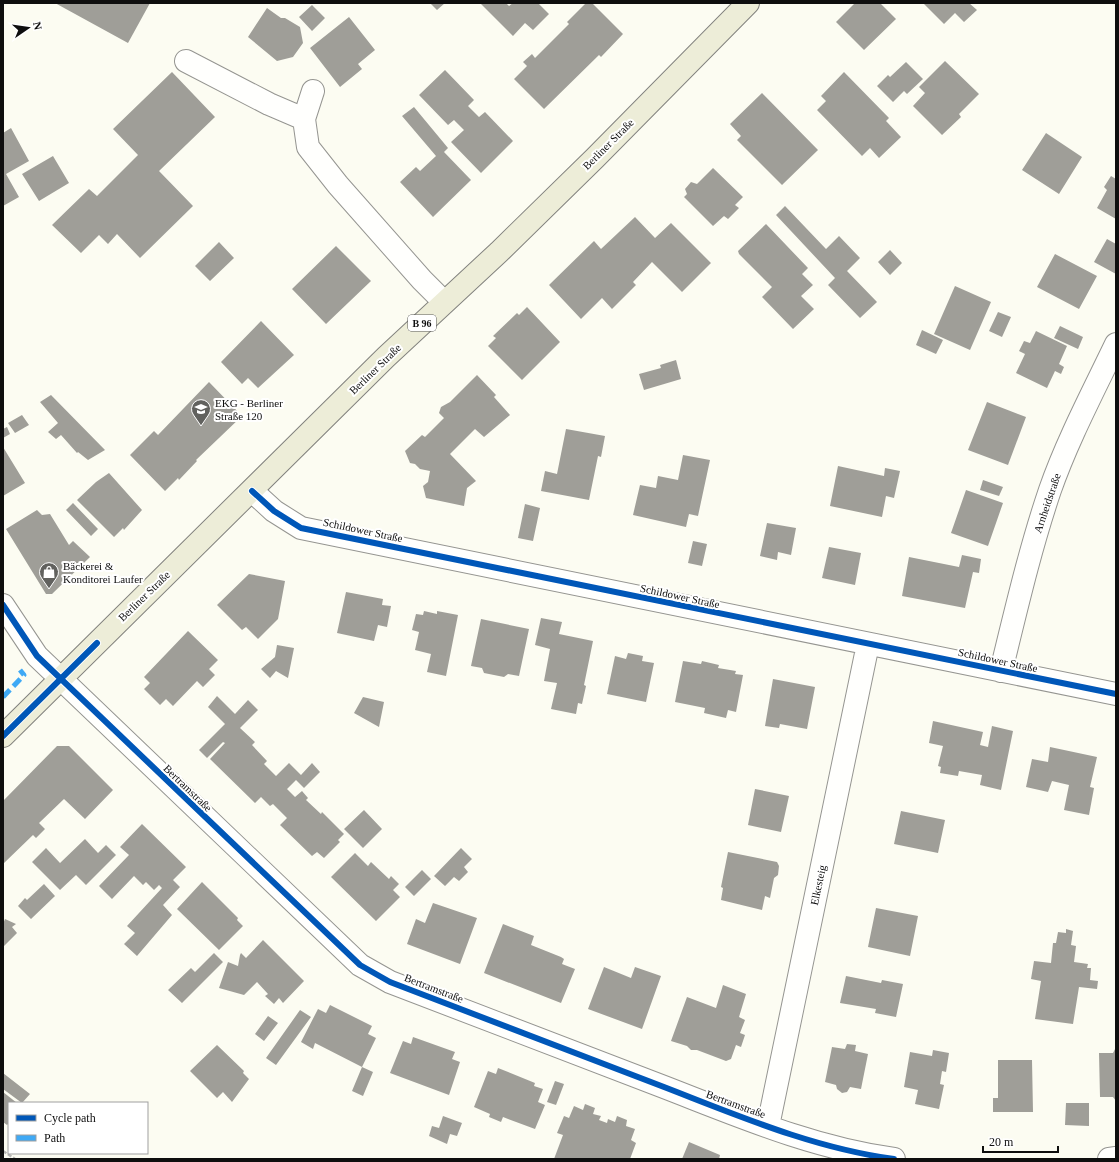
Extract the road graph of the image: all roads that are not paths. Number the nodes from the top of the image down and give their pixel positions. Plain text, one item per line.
1 (748, 3) edge
2 (186, 62) dead end
3 (313, 91) dead end
4 (304, 119) junction
5 (444, 302) junction
6 (1116, 344) edge
7 (252, 490) junction
8 (3, 605) edge
9 (868, 644) junction
10 (1001, 671) junction
11 (60, 679) junction
12 (1116, 694) edge
13 (3, 736) edge
14 (768, 1126) junction
15 (1116, 1158) edge
16 (894, 1159) edge
17 (1109, 1159) edge

1 - 5 main road, Berliner Straße / B 96
2 - 4 street
3 - 4 street
4 - 5 street
5 - 7 main road, Berliner Straße / B 96
6 - 10 street, Arnheidstraße
7 - 9 street, Schildower Straße
7 - 11 main road, Berliner Straße / B 96
8 - 11 street, Bertramstraße
9 - 10 street, Schildower Straße
9 - 14 street, Elkesteig
10 - 12 street, Schildower Straße
11 - 13 main road, Berliner Straße / B 96
11 - 14 street, Bertramstraße
14 - 16 street, Bertramstraße
15 - 17 street

